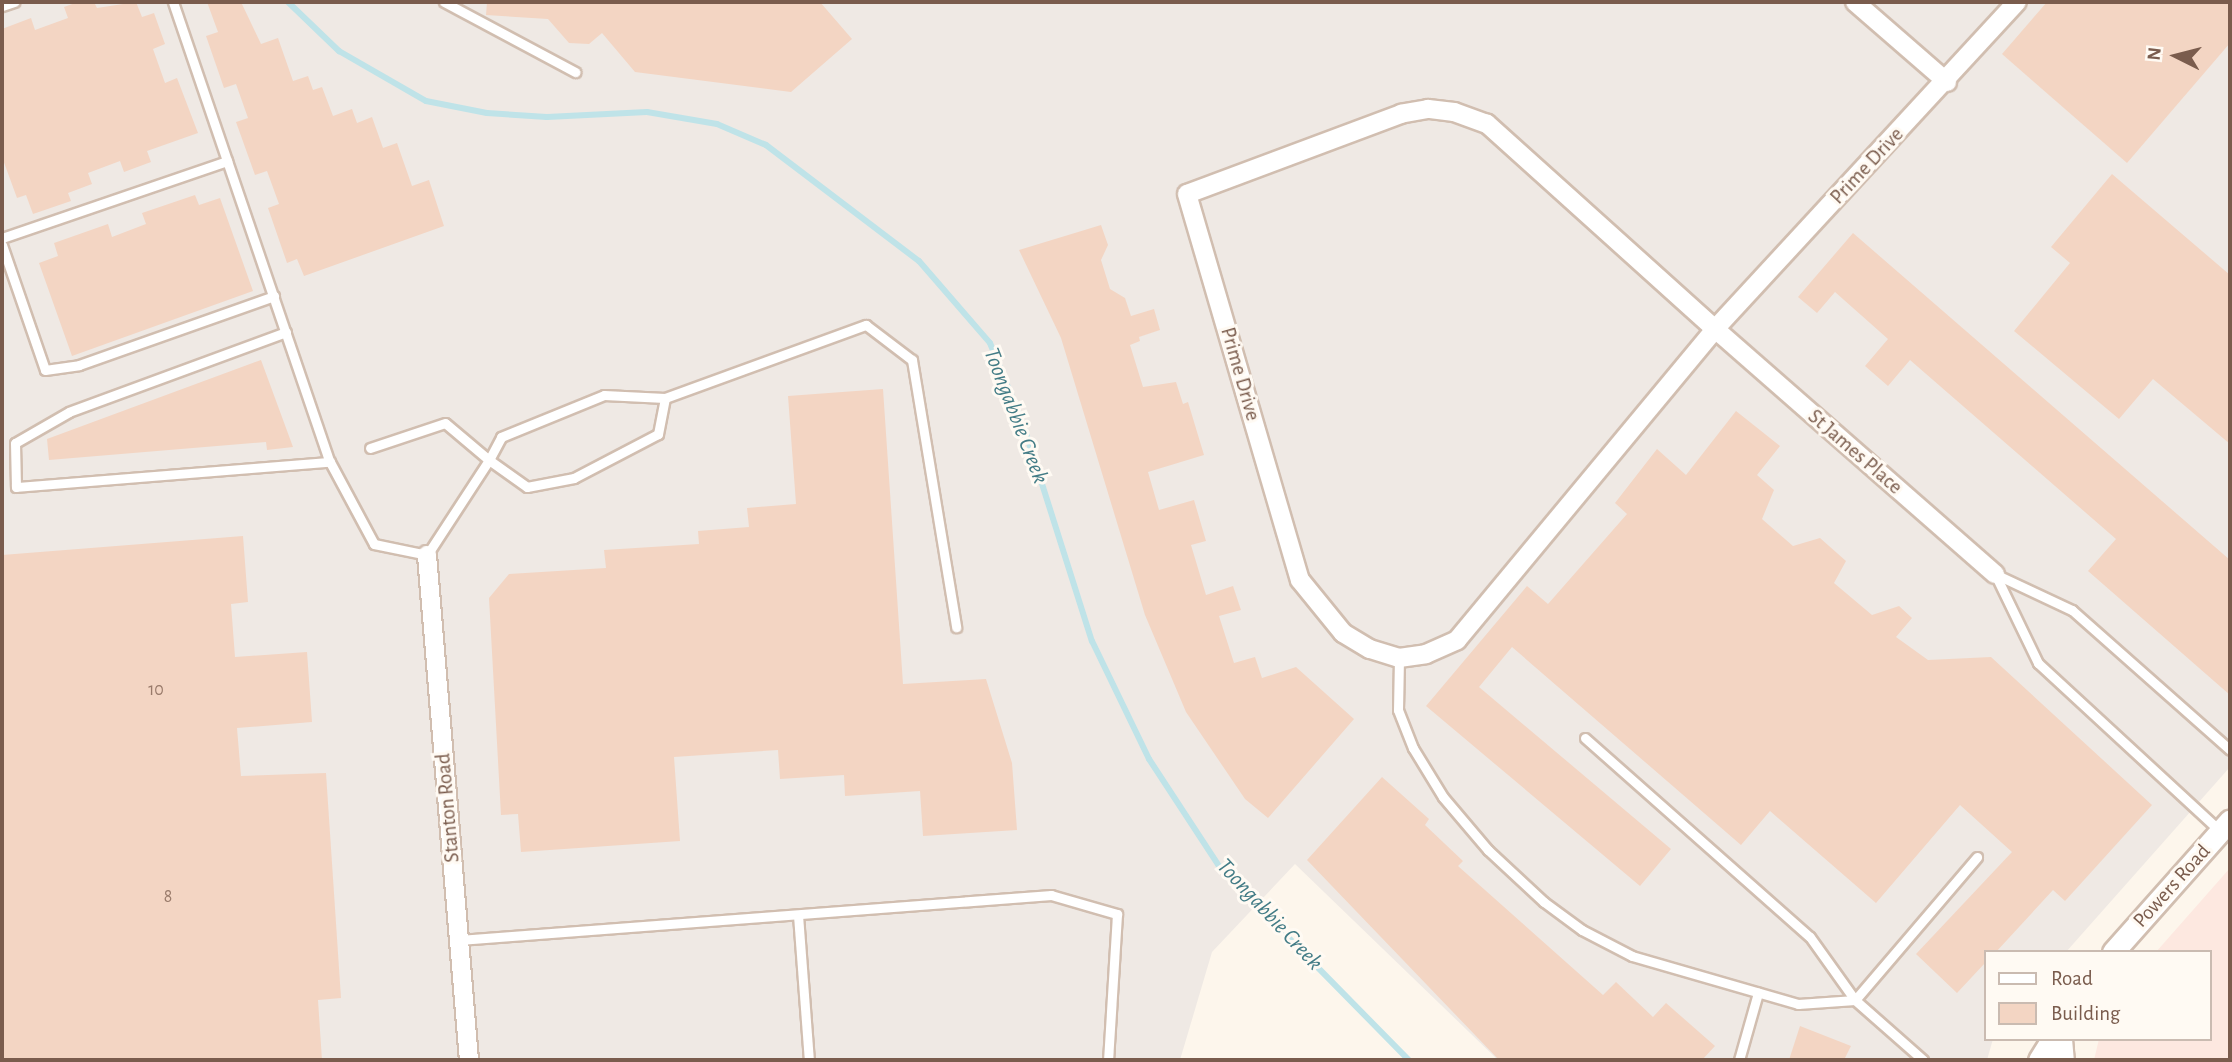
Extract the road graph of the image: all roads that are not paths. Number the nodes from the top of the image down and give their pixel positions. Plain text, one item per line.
1 (14, 2) edge
2 (173, 2) edge
3 (444, 2) edge
4 (1855, 2) edge
5 (2017, 2) edge
6 (2, 6) edge
7 (575, 72) dead end
8 (1947, 82) junction
9 (227, 161) junction
10 (2, 238) edge
11 (2, 246) edge
12 (274, 296) junction
13 (1715, 329) junction
14 (286, 332) junction
15 (665, 398) junction
16 (370, 448) dead end
17 (489, 460) junction
18 (330, 462) junction
19 (427, 555) junction
20 (1995, 575) junction
21 (957, 626) dead end
22 (1399, 658) junction
23 (1585, 738) dead end
24 (2230, 750) edge
25 (2225, 825) edge
26 (1977, 858) dead end
27 (798, 915) junction
28 (459, 940) junction
29 (2115, 950) edge
30 (1758, 993) junction
31 (1855, 1000) junction
32 (2051, 1041) edge
33 (2061, 1041) edge
34 (469, 1060) edge
35 (809, 1060) edge
36 (1108, 1060) edge
37 (1739, 1060) edge
38 (1923, 1060) edge
39 (2039, 1060) edge
40 (2063, 1060) edge

1 - 6 lane
2 - 9 lane
3 - 7 lane
4 - 8 street
5 - 8 street, Prime Drive
8 - 13 street, Prime Drive
9 - 10 lane
9 - 12 lane
11 - 12 lane
12 - 14 lane
13 - 20 street, St James Place
13 - 22 street, Prime Drive
13 - 22 street, Prime Drive
14 - 18 lane
14 - 18 lane
15 - 17 lane
15 - 17 lane
15 - 21 lane
16 - 17 lane
17 - 19 lane
18 - 19 lane
19 - 28 street, Stanton Road
20 - 24 lane
20 - 25 lane
22 - 30 lane
23 - 31 lane
25 - 29 street, Powers Road
26 - 31 lane
27 - 28 lane
27 - 35 lane
27 - 36 lane
28 - 34 street, Stanton Road
30 - 31 lane
30 - 37 lane
31 - 38 lane
32 - 39 street
33 - 40 street

